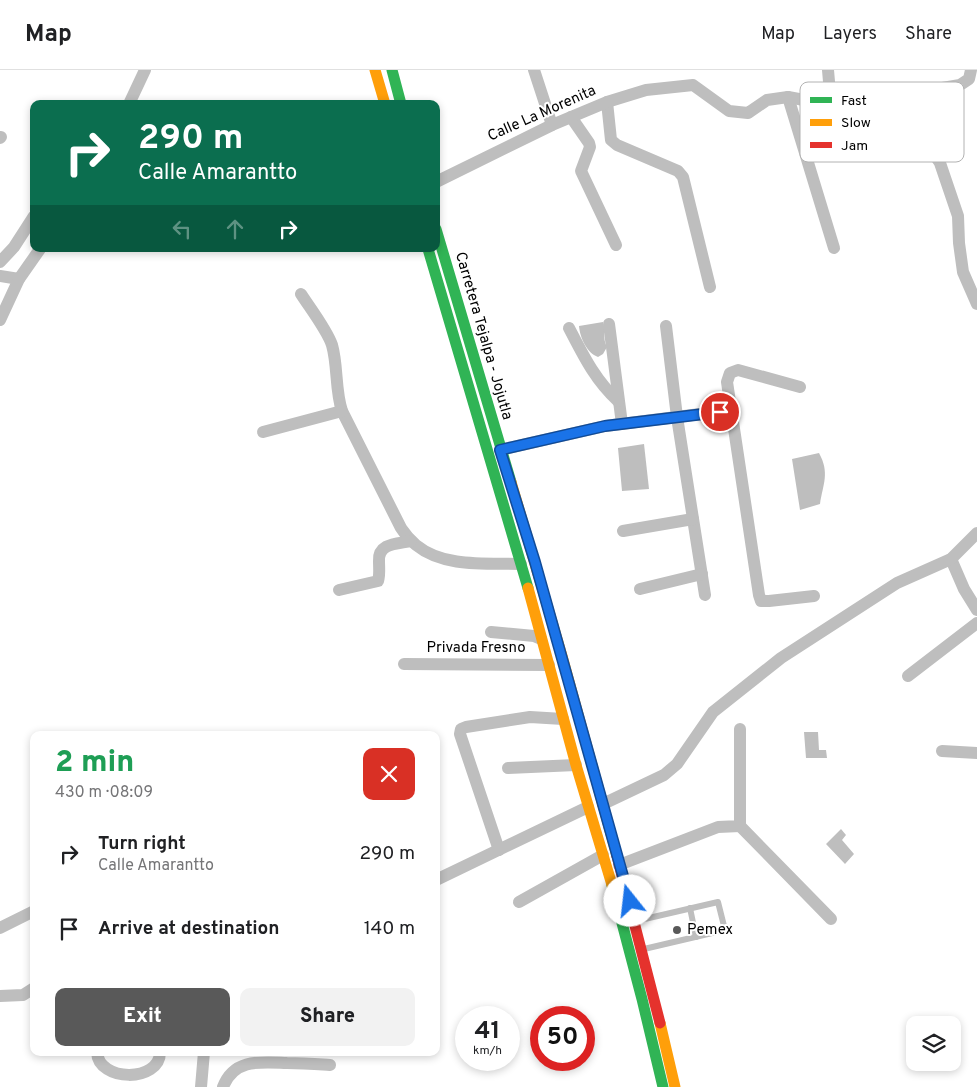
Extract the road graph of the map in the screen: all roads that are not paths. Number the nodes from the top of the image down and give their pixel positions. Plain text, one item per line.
1 (145, 70) edge
2 (375, 70) edge
3 (392, 70) edge
4 (534, 70) edge
5 (971, 70) edge
6 (964, 82) edge
7 (788, 98) junction
8 (131, 100) edge
9 (384, 100) edge
10 (400, 100) edge
11 (800, 100) edge
12 (607, 102) junction
13 (571, 117) junction
14 (552, 125) junction
15 (800, 137) edge
16 (808, 162) edge
17 (939, 162) edge
18 (440, 180) edge
19 (30, 222) edge
20 (440, 243) edge
21 (616, 245) dead end
22 (834, 248) dead end
23 (38, 252) edge
24 (429, 252) edge
25 (0, 262) edge
26 (0, 276) edge
27 (19, 279) junction
28 (710, 287) dead end
29 (6, 293) edge
30 (301, 294) dead end
31 (977, 304) edge
32 (0, 320) edge
33 (609, 324) dead end
34 (666, 326) dead end
35 (569, 328) dead end
36 (800, 387) dead end
37 (618, 401) junction
38 (342, 411) junction
39 (731, 411) junction
40 (677, 417) junction
41 (622, 424) junction
42 (263, 432) dead end
43 (500, 450) junction
44 (693, 519) junction
45 (623, 531) dead end
46 (977, 533) edge
47 (411, 541) junction
48 (951, 559) junction
49 (521, 564) junction
50 (702, 574) junction
51 (640, 589) dead end
52 (339, 590) dead end
53 (705, 595) dead end
54 (814, 596) dead end
55 (977, 610) edge
56 (977, 623) edge
57 (491, 632) dead end
58 (542, 644) junction
59 (559, 646) junction
60 (404, 664) dead end
61 (548, 665) junction
62 (908, 676) dead end
63 (563, 719) junction
64 (740, 729) dead end
65 (942, 751) dead end
66 (977, 753) edge
67 (576, 765) junction
68 (508, 768) dead end
69 (602, 804) junction
70 (588, 807) junction
71 (740, 826) junction
72 (499, 850) junction
73 (603, 855) junction
74 (619, 865) junction
75 (440, 878) edge
76 (519, 902) dead end
77 (690, 908) junction
78 (30, 913) edge
79 (831, 919) dead end
80 (635, 922) junction
81 (1, 930) edge
82 (696, 937) junction
83 (642, 949) junction
84 (30, 991) edge
85 (0, 996) edge
86 (97, 1056) edge
87 (160, 1056) edge
88 (204, 1056) edge
89 (330, 1064) dead end
90 (125, 1081) edge
91 (201, 1087) edge
92 (224, 1087) edge
93 (663, 1087) edge
94 (675, 1087) edge

1 - 8 street
2 - 9 main road
3 - 10 main road
4 - 14 street
5 - 6 street
7 - 11 street
7 - 12 street, Calle La Morenita
7 - 15 street
12 - 13 street, Calle La Morenita
12 - 28 street
13 - 14 street, Calle La Morenita
13 - 21 street
14 - 18 street, Calle La Morenita
16 - 22 street
17 - 31 street
19 - 25 street
20 - 43 main road, Carretera Tejalpa - Jojutla
23 - 27 street
24 - 49 main road, Carretera Tejalpa - Jojutla
26 - 27 street
27 - 29 street
29 - 32 street
30 - 38 street
33 - 37 street
34 - 40 street
35 - 37 street
36 - 39 street
37 - 41 street
38 - 42 street
38 - 47 street
39 - 40 street
39 - 54 street
40 - 41 street
40 - 44 street
41 - 43 street
43 - 59 main road, Carretera Tejalpa - Jojutla
44 - 45 street
44 - 50 street
46 - 48 street
47 - 49 street
47 - 52 street
48 - 55 street
48 - 69 street
49 - 58 main road, Carretera Tejalpa - Jojutla
50 - 51 street
50 - 53 street
56 - 62 street
57 - 58 street
58 - 59 main road
58 - 61 main road, Carretera Tejalpa - Jojutla
59 - 69 main road, Carretera Tejalpa - Jojutla
60 - 61 street, Privada Fresno
61 - 63 main road, Carretera Tejalpa - Jojutla
63 - 67 main road, Carretera Tejalpa - Jojutla
63 - 72 street
64 - 71 street
65 - 66 street
67 - 68 street
67 - 70 main road, Carretera Tejalpa - Jojutla
69 - 74 main road, Carretera Tejalpa - Jojutla
70 - 72 street
70 - 73 main road, Carretera Tejalpa - Jojutla
71 - 74 street
71 - 79 street
72 - 75 street
73 - 76 street
73 - 93 main road, Carretera Tejalpa - Jojutla
74 - 80 main road, Carretera Tejalpa - Jojutla
77 - 80 lane
77 - 82 lane
77 - 82 lane
78 - 81 street
80 - 83 main road, Carretera Tejalpa - Jojutla
82 - 83 lane
83 - 94 main road, Carretera Tejalpa - Jojutla
84 - 85 street
86 - 90 street
87 - 90 street
88 - 91 street
89 - 92 street

